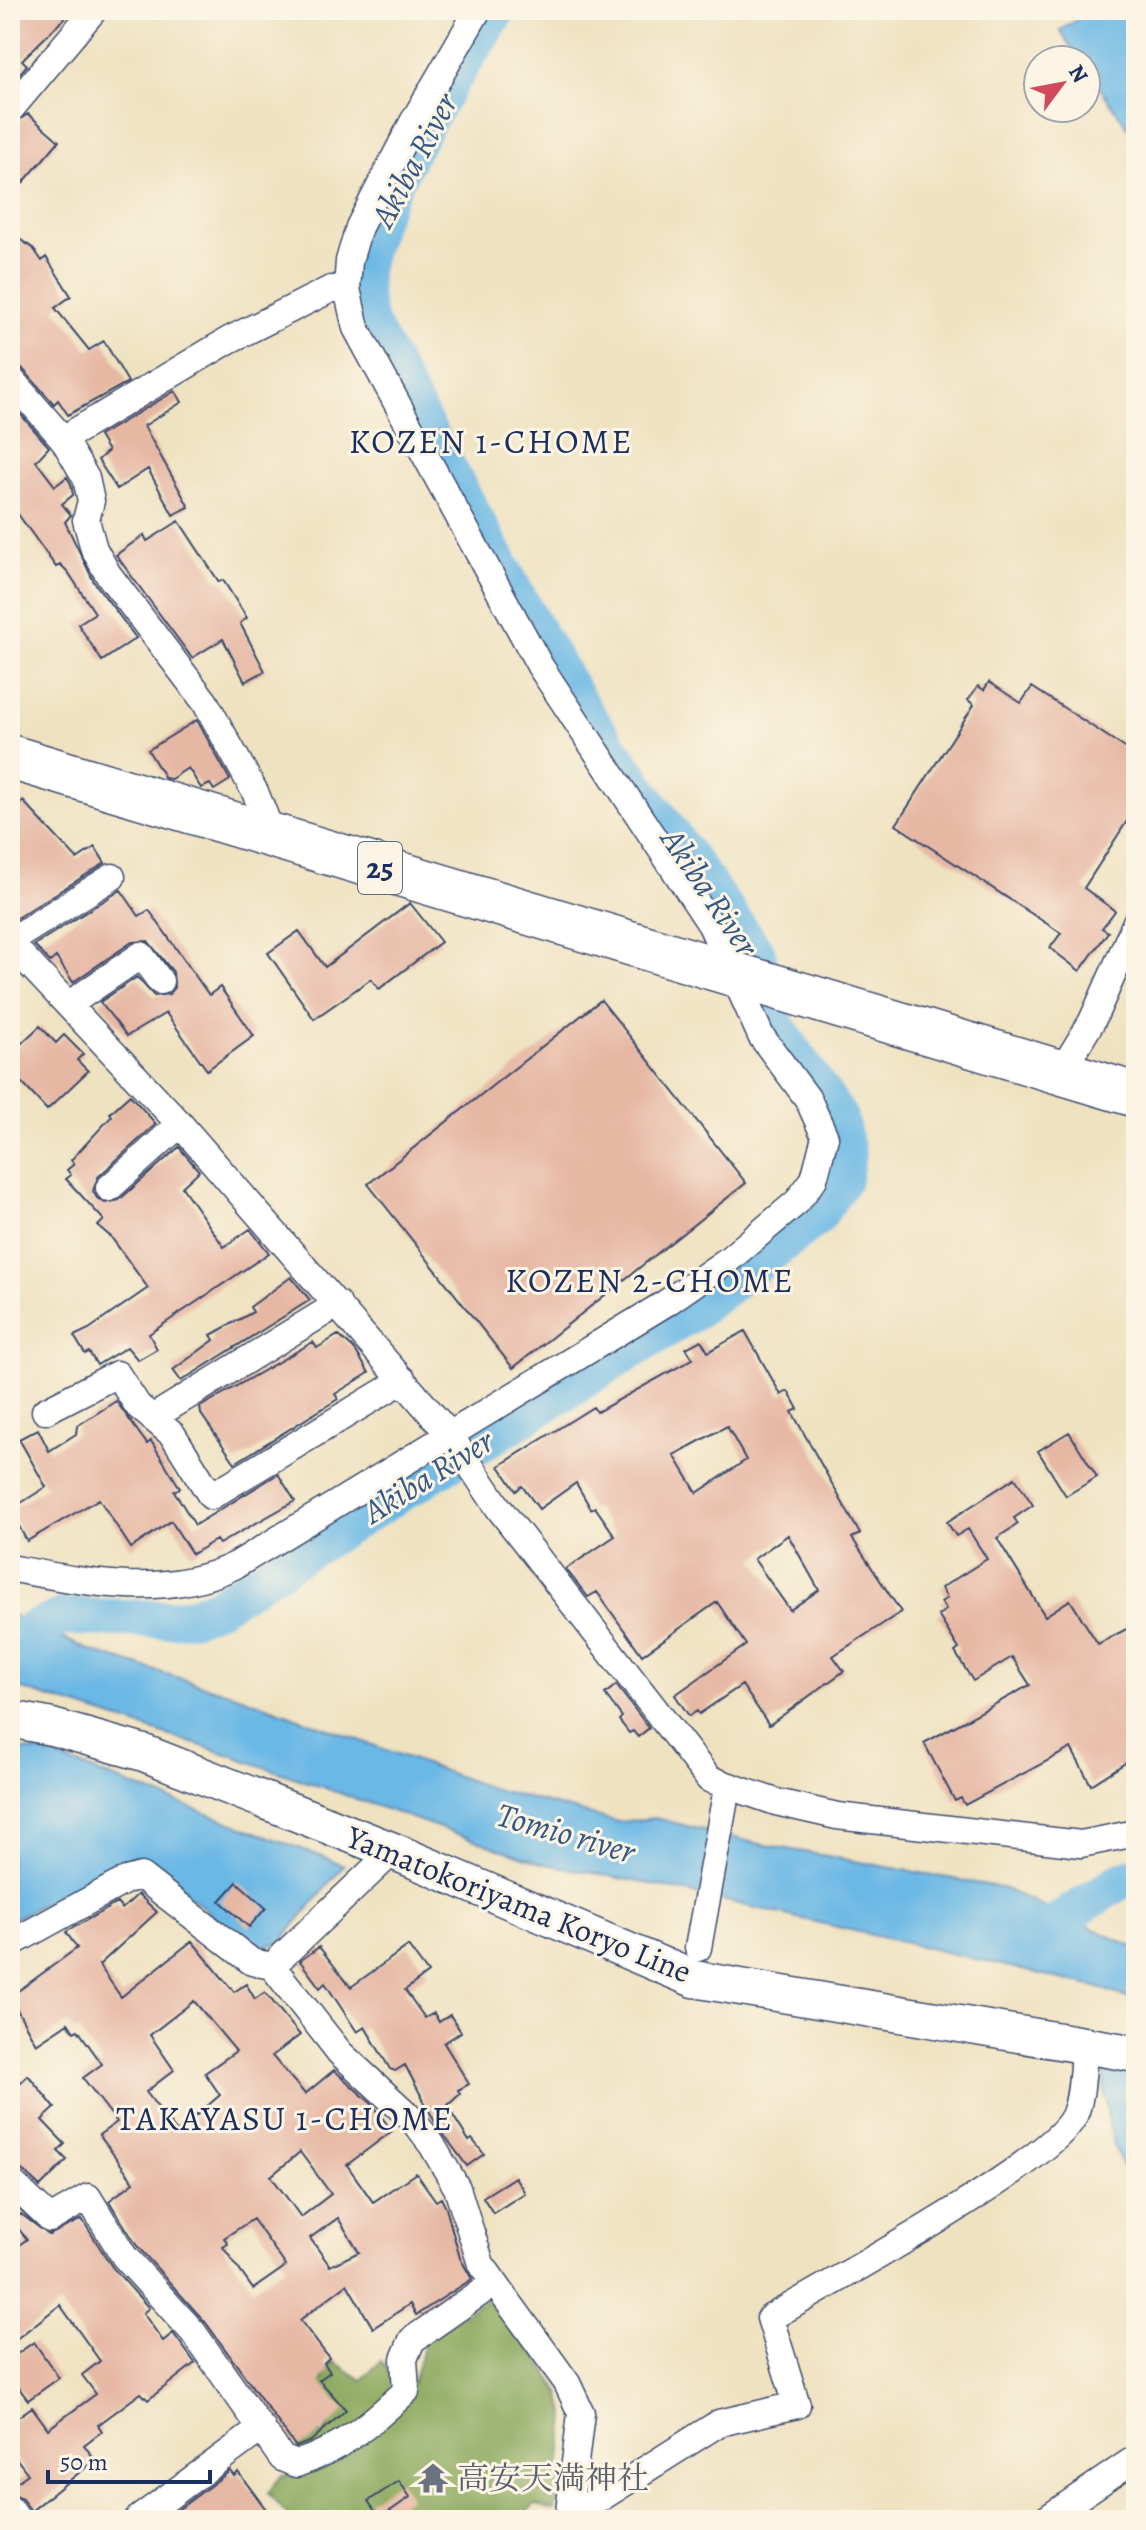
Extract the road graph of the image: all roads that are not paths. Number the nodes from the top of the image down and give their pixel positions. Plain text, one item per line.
1 (94, 10) edge
2 (478, 10) edge
3 (10, 110) edge
4 (347, 289) junction
5 (12, 384) edge
6 (63, 439) junction
7 (10, 757) edge
8 (273, 836) junction
9 (112, 877) dead end
10 (1136, 922) edge
11 (10, 942) edge
12 (160, 981) dead end
13 (758, 982) junction
14 (68, 1005) junction
15 (1061, 1072) junction
16 (1136, 1095) edge
17 (180, 1124) junction
18 (109, 1188) dead end
19 (338, 1304) junction
20 (403, 1380) junction
21 (45, 1411) dead end
22 (152, 1418) junction
23 (449, 1434) junction
24 (10, 1568) edge
25 (10, 1719) edge
26 (727, 1788) junction
27 (1136, 1833) edge
28 (393, 1851) junction
29 (10, 1944) edge
30 (696, 1963) junction
31 (272, 1966) junction
32 (1085, 2044) junction
33 (1136, 2054) edge
34 (10, 2181) edge
35 (494, 2283) junction
36 (262, 2428) junction
37 (1136, 2458) edge
38 (10, 2509) edge
39 (568, 2519) edge
40 (18, 2520) edge
41 (137, 2520) edge
42 (1045, 2520) edge

1 - 3 street
2 - 4 street
4 - 6 street
4 - 13 street
5 - 6 street
6 - 8 street
7 - 8 highway, 25
8 - 13 highway, 25
9 - 11 street
10 - 15 street
11 - 14 street
12 - 14 street
13 - 15 highway, 25
13 - 23 street
14 - 17 street
15 - 16 highway, 25
17 - 18 street
17 - 19 street
19 - 20 street
19 - 22 street
20 - 22 street
20 - 23 street
21 - 22 street
23 - 24 street
23 - 26 street
25 - 28 main road, Yamatokoriyama Koryo Line
26 - 27 street
26 - 30 street
28 - 30 main road, Yamatokoriyama Koryo Line
28 - 31 street
29 - 31 street
30 - 32 main road, Yamatokoriyama Koryo Line
31 - 35 street
32 - 33 main road, Yamatokoriyama Koryo Line
32 - 39 street
34 - 36 street
35 - 36 street
35 - 39 street
36 - 41 street
37 - 42 street
38 - 40 street

